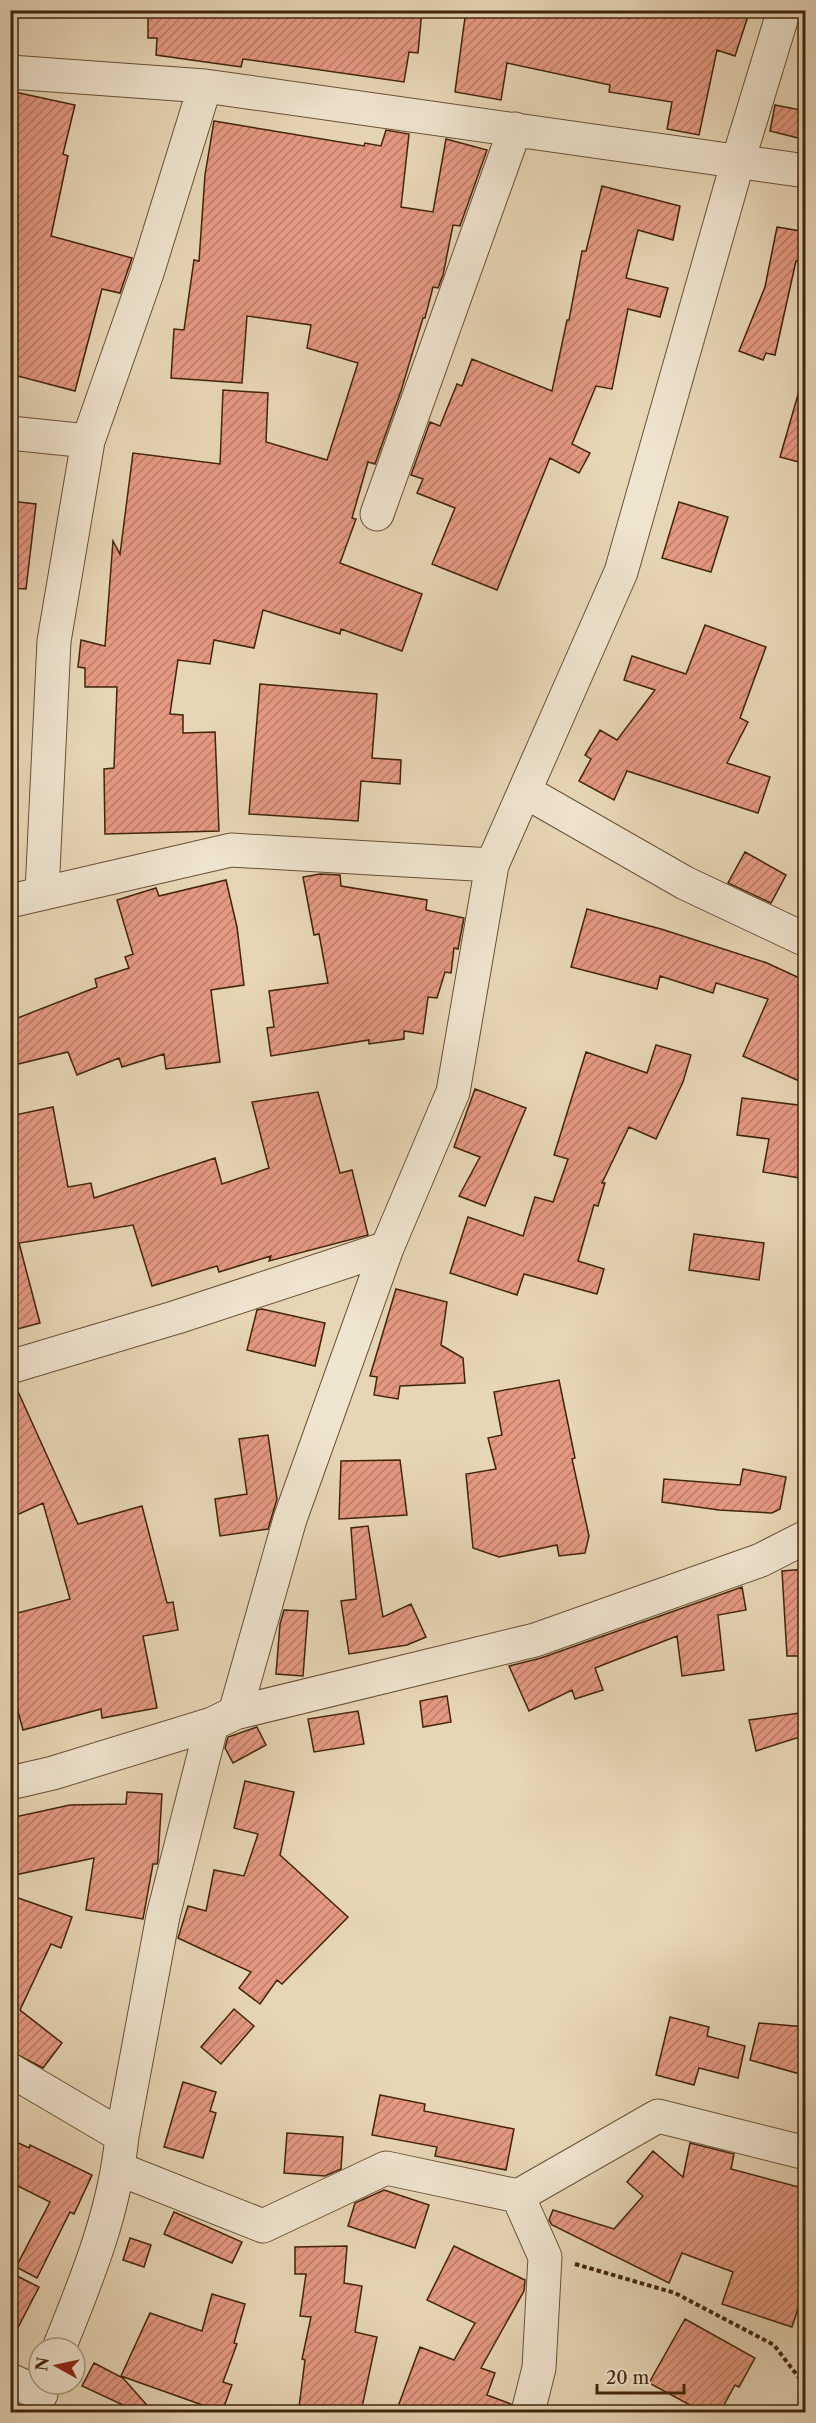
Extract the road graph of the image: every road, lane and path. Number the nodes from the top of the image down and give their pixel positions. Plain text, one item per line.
1 (784, 10) edge
2 (10, 72) edge
3 (205, 86) junction
4 (515, 129) junction
5 (738, 161) junction
6 (806, 171) edge
7 (10, 433) edge
8 (88, 441) junction
9 (377, 514) dead end
10 (526, 792) junction
11 (492, 865) junction
12 (42, 892) junction
13 (10, 901) edge
14 (806, 940) edge
15 (387, 1248) junction
16 (10, 1367) edge
17 (806, 1537) edge
18 (224, 1719) junction
19 (10, 1783) edge
20 (10, 2070) edge
21 (122, 2136) junction
22 (806, 2153) edge
23 (119, 2169) junction
24 (518, 2196) junction
25 (545, 2258) junction
26 (64, 2336) edge
27 (10, 2379) edge
28 (41, 2397) edge
29 (528, 2412) edge
30 (802, 2412) edge

1 - 5 street
2 - 3 street
3 - 4 street
3 - 8 street
4 - 5 street
4 - 9 street
5 - 6 street
5 - 10 street
7 - 8 street
8 - 12 street
10 - 11 street
10 - 14 street
11 - 12 street
11 - 15 street
12 - 13 street
15 - 16 street
15 - 18 street
17 - 18 street
18 - 19 street
18 - 21 street
20 - 21 street
21 - 23 street
22 - 24 street
23 - 24 street
23 - 26 street
24 - 25 street
25 - 29 street
25 - 30 path
27 - 28 street

